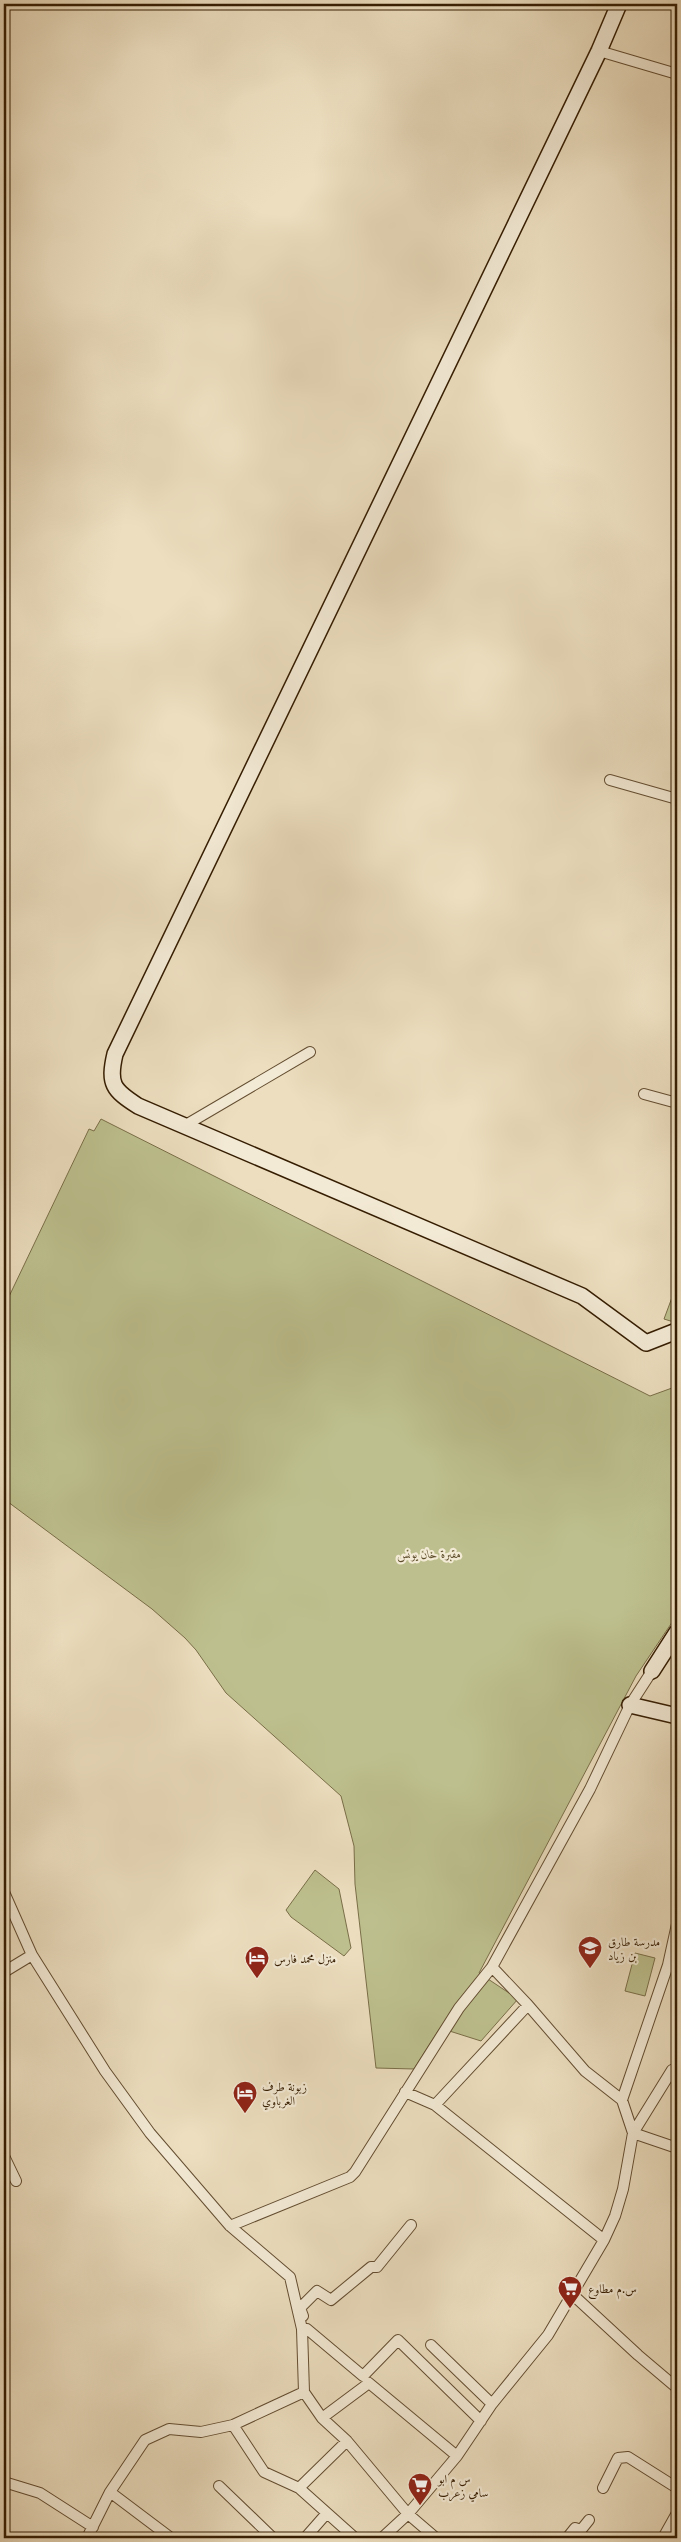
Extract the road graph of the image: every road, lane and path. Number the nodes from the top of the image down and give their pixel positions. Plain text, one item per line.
1 (619, 4) edge
2 (599, 51) junction
3 (677, 74) edge
4 (610, 780) dead end
5 (677, 799) edge
6 (310, 1052) dead end
7 (644, 1094) dead end
8 (677, 1103) edge
9 (184, 1126) junction
10 (677, 1333) edge
11 (677, 1632) edge
12 (652, 1671) joint
13 (630, 1705) junction
14 (677, 1716) edge
15 (4, 1892) edge
16 (677, 1924) edge
17 (32, 1955) junction
18 (492, 1968) junction
19 (4, 1972) edge
20 (528, 2004) junction
21 (677, 2068) edge
22 (405, 2092) junction
23 (622, 2100) junction
24 (435, 2105) junction
25 (633, 2133) junction
26 (677, 2148) edge
27 (4, 2156) edge
28 (16, 2181) dead end
29 (411, 2225) dead end
30 (230, 2226) junction
31 (604, 2240) junction
32 (572, 2294) junction
33 (304, 2329) junction
34 (431, 2346) dead end
35 (677, 2388) edge
36 (304, 2392) junction
37 (492, 2404) junction
38 (322, 2418) junction
39 (481, 2421) junction
40 (232, 2425) junction
41 (347, 2441) junction
42 (457, 2456) junction
43 (4, 2482) edge
44 (219, 2486) dead end
45 (299, 2488) junction
46 (603, 2488) dead end
47 (677, 2488) edge
48 (110, 2492) junction
49 (327, 2513) junction
50 (677, 2513) edge
51 (408, 2514) junction
52 (589, 2520) dead end
53 (674, 2525) edge
54 (93, 2527) junction
55 (87, 2538) edge
56 (171, 2538) edge
57 (274, 2538) edge
58 (305, 2538) edge
59 (355, 2538) edge
60 (382, 2538) edge
61 (436, 2538) edge
62 (567, 2538) edge
63 (663, 2538) edge

1 - 2 street
2 - 3 street
2 - 9 street
4 - 5 street
6 - 9 street
7 - 8 street
9 - 10 street
11 - 12 street
12 - 13 street
13 - 14 street
13 - 18 street
15 - 17 street
16 - 23 street
17 - 19 street
17 - 30 street
18 - 20 street
18 - 22 street
20 - 23 street
20 - 24 street
21 - 25 street
22 - 24 street
22 - 30 street
23 - 25 street
24 - 31 street
25 - 26 street
25 - 31 street
27 - 28 street
29 - 33 street
30 - 33 street
31 - 32 street
32 - 35 street
32 - 37 street
33 - 36 street
33 - 39 street
34 - 37 street
36 - 38 street
36 - 40 street
37 - 39 street
38 - 41 street
38 - 42 street
39 - 42 street
40 - 45 street
40 - 48 street
41 - 45 street
41 - 51 street
42 - 51 street
43 - 54 street
44 - 57 street
45 - 49 street
46 - 47 street
48 - 54 street
48 - 56 street
49 - 58 street
49 - 59 street
50 - 53 street
51 - 60 street
51 - 61 street
52 - 62 street
53 - 63 street
54 - 55 street

